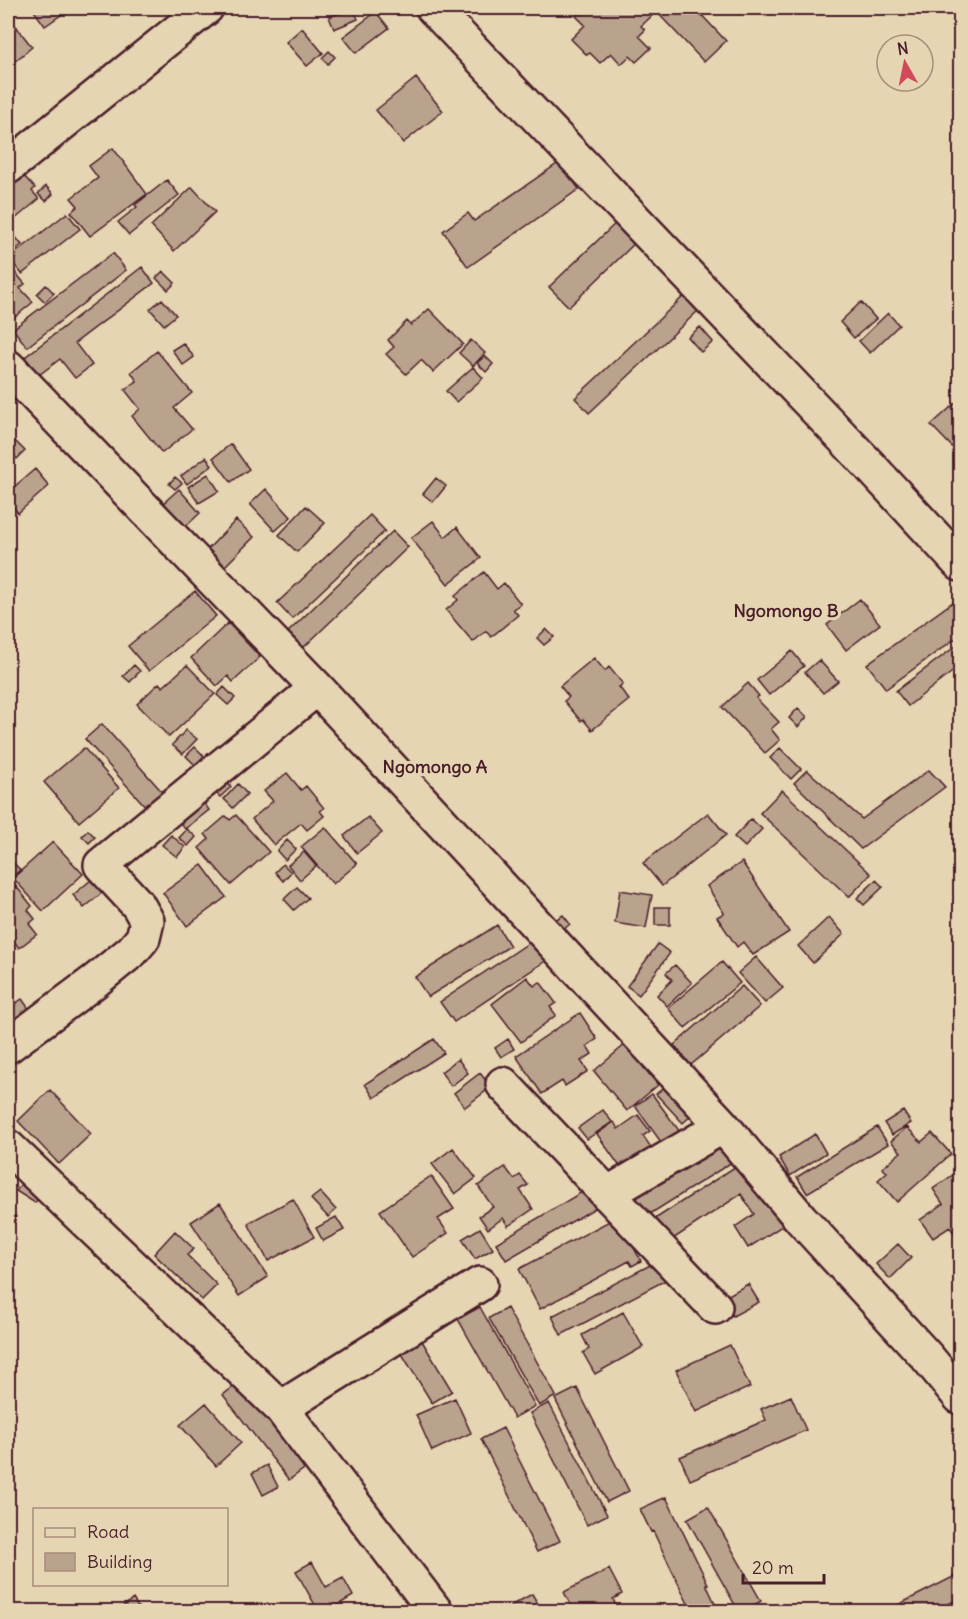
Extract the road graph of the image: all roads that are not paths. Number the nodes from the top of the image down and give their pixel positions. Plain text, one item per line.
1 (206, 8) edge
2 (433, 8) edge
3 (8, 167) edge
4 (8, 367) edge
5 (960, 564) edge
6 (317, 688) junction
7 (8, 1046) edge
8 (503, 1084) dead end
9 (723, 1126) junction
10 (8, 1148) edge
11 (607, 1194) junction
12 (480, 1284) dead end
13 (715, 1307) dead end
14 (960, 1397) edge
15 (280, 1408) junction
16 (436, 1611) edge

1 - 3 street
2 - 5 street
4 - 6 street
6 - 7 street
6 - 9 street
8 - 11 street
9 - 11 street
9 - 14 street
10 - 15 street
11 - 13 street
12 - 15 street
15 - 16 street

